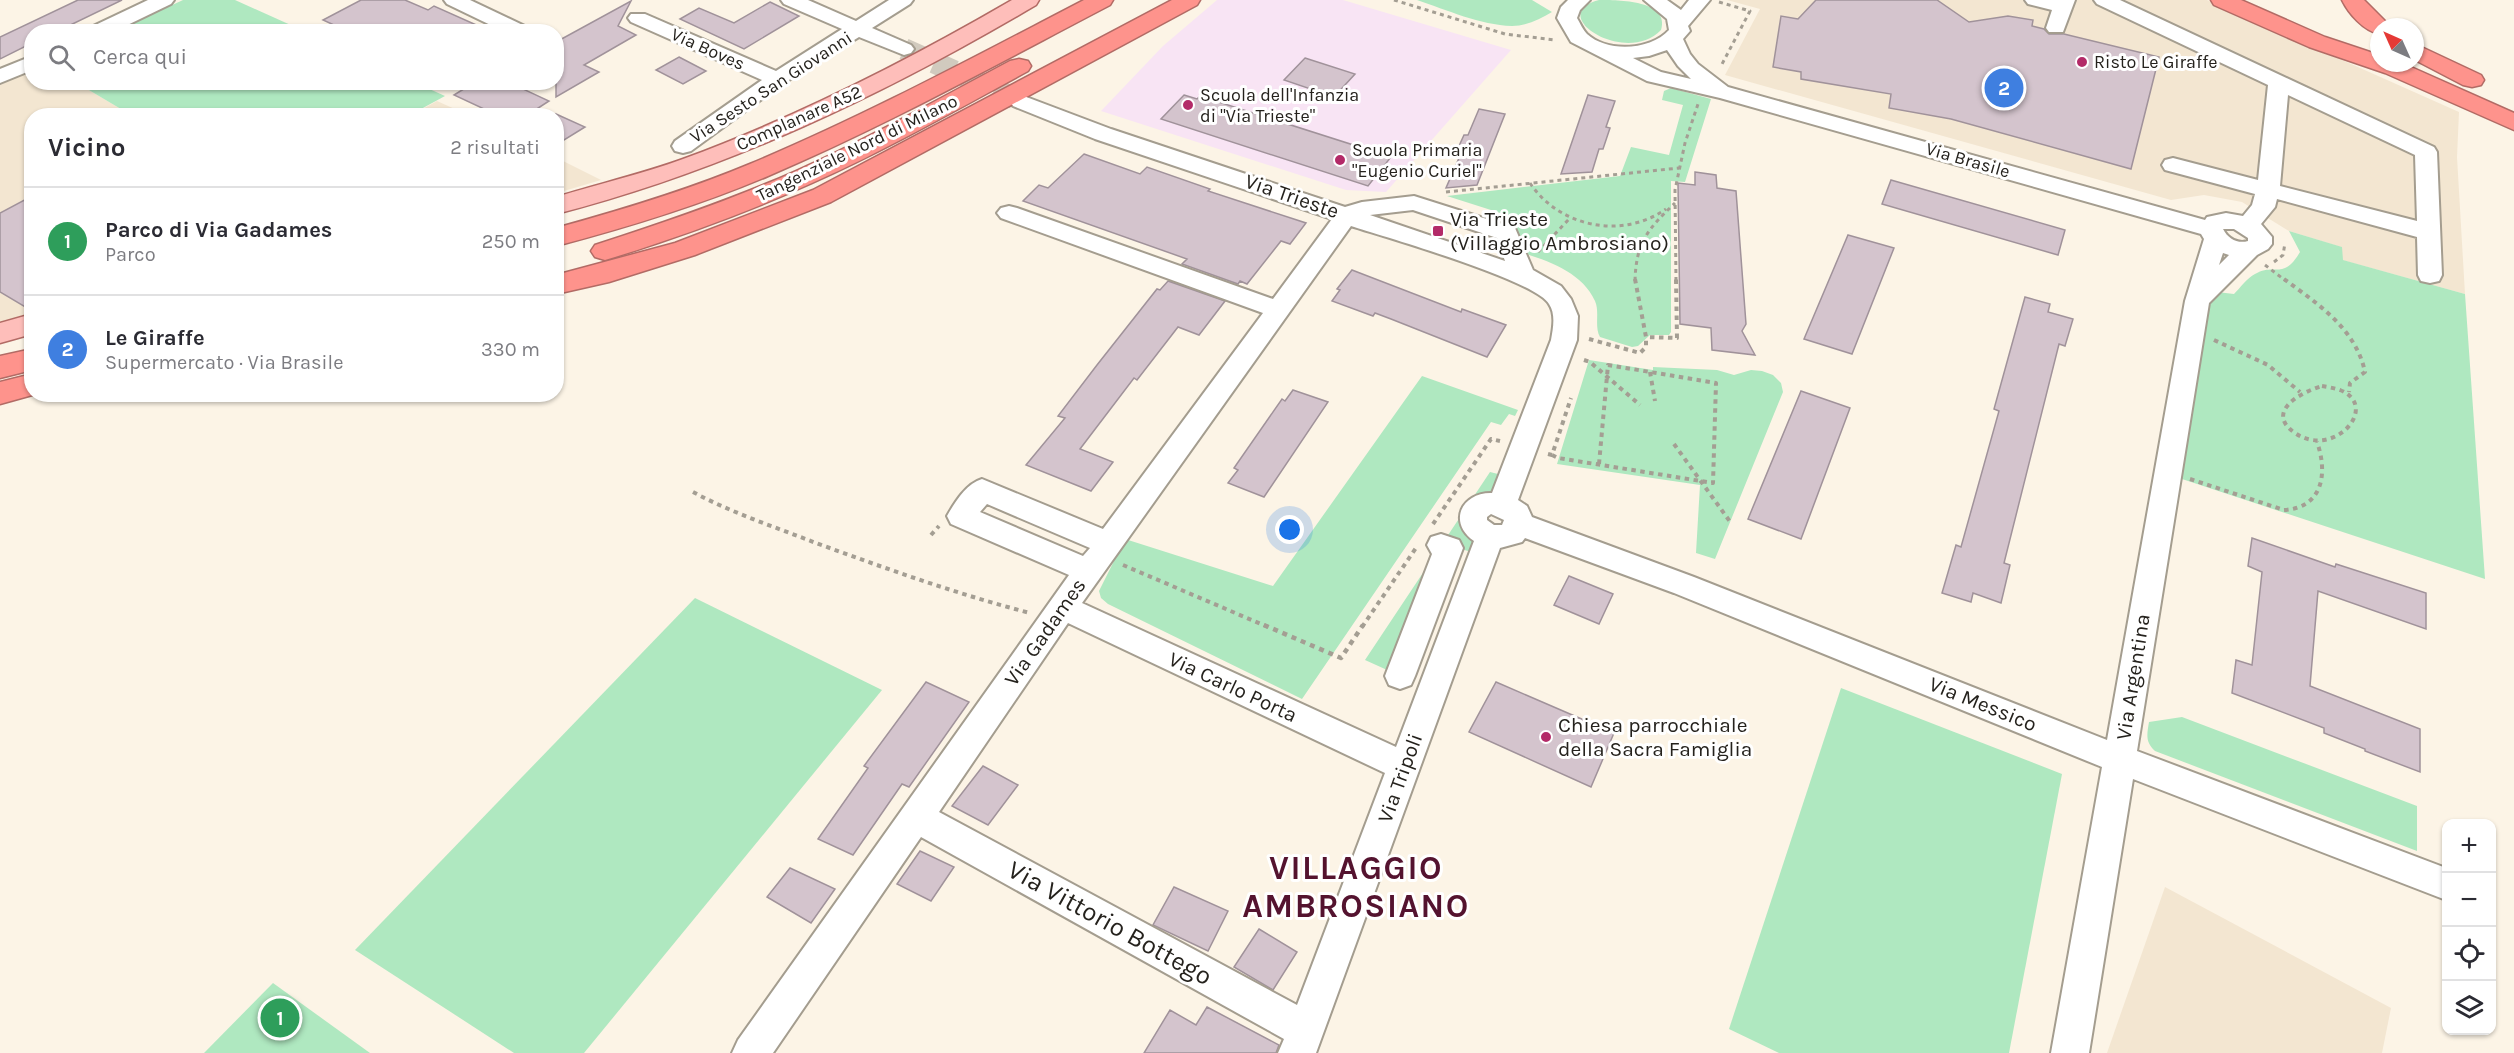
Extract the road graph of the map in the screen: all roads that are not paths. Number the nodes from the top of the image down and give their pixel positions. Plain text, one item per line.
1 (454, 0) edge
2 (791, 0) edge
3 (903, 0) edge
4 (1028, 0) edge
5 (1102, 0) edge
6 (1143, 0) edge
7 (1189, 0) edge
8 (1654, 0) edge
9 (1700, 0) edge
10 (2035, 0) edge
11 (2104, 0) edge
12 (2222, 0) edge
13 (2239, 0) edge
14 (2353, 0) edge
15 (160, 1) edge
16 (2064, 3) edge
17 (2287, 4) dead end
18 (1566, 5) edge
19 (638, 18) dead end
20 (2370, 19) edge
21 (113, 24) edge
22 (505, 24) edge
23 (2056, 28) dead end
24 (860, 29) junction
25 (1676, 38) junction
26 (2370, 41) edge
27 (1590, 43) junction
28 (904, 50) tunnel mouth
29 (2370, 55) edge
30 (2424, 56) edge
31 (2370, 57) edge
32 (24, 66) edge
33 (2409, 72) edge
34 (2417, 72) edge
35 (0, 77) edge
36 (777, 79) junction
37 (1660, 80) junction
38 (2279, 82) junction
39 (1715, 91) junction
40 (1021, 101) tunnel mouth
41 (2514, 103) edge
42 (2514, 122) edge
43 (682, 146) dead end
44 (2173, 165) dead end
45 (2268, 190) junction
46 (564, 204) edge
47 (1009, 213) dead end
48 (1347, 215) junction
49 (2247, 226) junction
50 (2428, 232) junction
51 (2213, 234) junction
52 (564, 235) edge
53 (2256, 257) junction
54 (564, 262) edge
55 (1523, 266) junction
56 (2430, 275) dead end
57 (564, 283) edge
58 (2198, 301) junction
59 (1277, 309) junction
60 (24, 326) edge
61 (0, 333) edge
62 (24, 361) edge
63 (0, 367) edge
64 (24, 387) edge
65 (0, 393) edge
66 (1511, 514) junction
67 (1431, 538) road end
68 (1108, 543) junction
69 (1089, 571) junction
70 (1058, 613) junction
71 (1400, 676) dead end
72 (2119, 759) junction
73 (1404, 766) junction
74 (915, 816) junction
75 (2442, 882) edge
76 (1301, 1041) edge
77 (751, 1053) edge
78 (2070, 1053) edge

1 - 22 street
2 - 24 street
3 - 24 street, Via Sesto San Giovanni
4 - 46 main road, Complanare A52
5 - 52 highway, Tangenziale Nord di Milano
6 - 54 highway, Tangenziale Nord di Milano
7 - 57 highway
8 - 25 street, Via Brasile
9 - 25 street
10 - 16 street
11 - 38 street
12 - 31 highway
13 - 29 highway
14 - 20 highway
15 - 21 street
16 - 23 street
17 - 26 highway
18 - 27 street
19 - 36 street, Via Boves
24 - 28 street
24 - 36 street, Via Sesto San Giovanni
25 - 27 street
25 - 37 street
25 - 39 street, Via Brasile
27 - 37 street, Via Brasile
30 - 41 highway
32 - 35 street
33 - 42 highway
34 - 41 highway
36 - 43 street, Via Sesto San Giovanni
37 - 39 street, Via Brasile
38 - 45 street
38 - 50 street
39 - 51 street, Via Brasile
40 - 48 street, Via Trieste
44 - 45 street
45 - 49 street
45 - 50 street
47 - 59 street
48 - 55 street, Via Trieste
48 - 55 street
48 - 59 street, Via Gadames
49 - 51 street
49 - 53 street
50 - 56 street
51 - 53 street, Via Brasile
51 - 58 street, Via Argentina
53 - 58 street
55 - 66 street, Via Trieste
58 - 72 street, Via Argentina
59 - 68 street, Via Gadames
60 - 61 main road
62 - 63 highway
64 - 65 highway
66 - 72 street, Via Messico
66 - 73 street, Via Tripoli
67 - 71 street
68 - 69 street, Via Gadames
68 - 69 street
69 - 70 street, Via Gadames
70 - 73 street, Via Carlo Porta
70 - 74 street, Via Gadames
72 - 75 street, Via Messico
72 - 78 street, Via Argentina
73 - 76 street, Via Tripoli
74 - 76 street, Via Vittorio Bottego
74 - 77 street, Via Gadames

